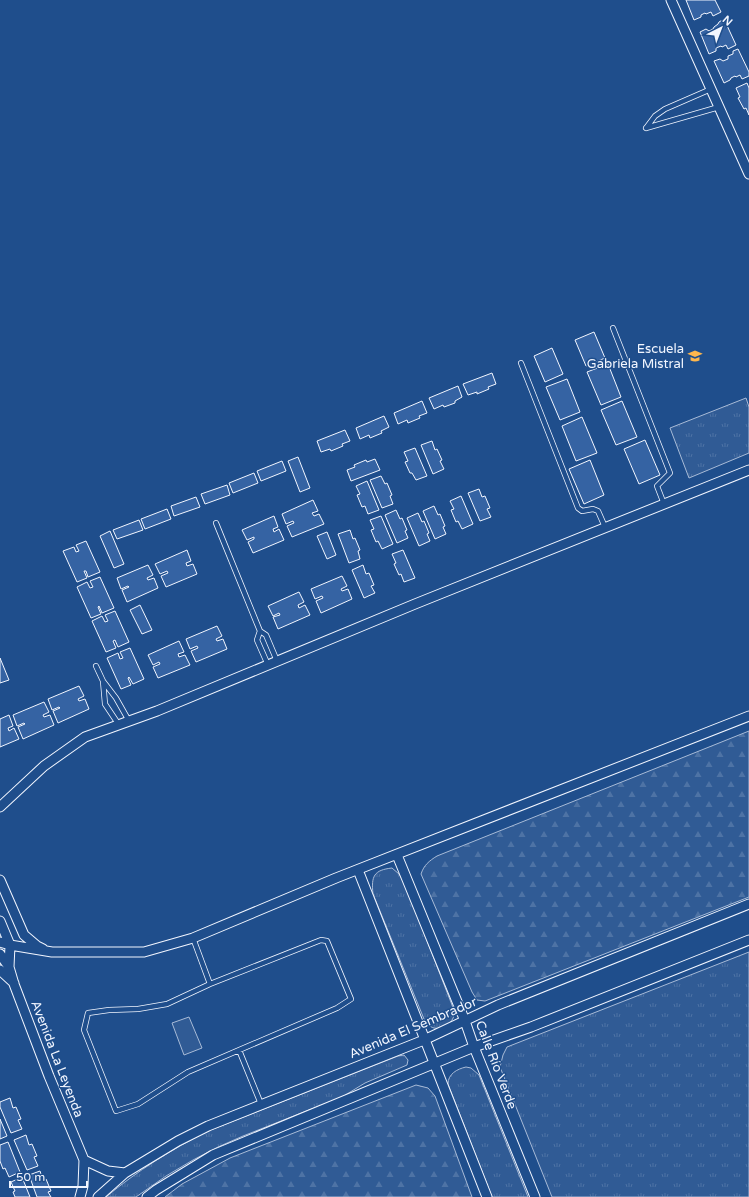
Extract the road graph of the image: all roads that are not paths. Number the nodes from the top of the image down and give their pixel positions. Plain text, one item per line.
1 (671, 0) edge
2 (711, 89) junction
3 (719, 107) junction
4 (749, 174) edge
5 (613, 328) dead end
6 (521, 363) dead end
7 (749, 470) edge
8 (664, 504) junction
9 (216, 523) dead end
10 (605, 527) junction
11 (260, 631) junction
12 (272, 663) junction
13 (96, 666) dead end
14 (103, 681) junction
15 (749, 716) edge
16 (129, 721) junction
17 (118, 725) junction
18 (0, 807) edge
19 (397, 854) junction
20 (358, 870) junction
21 (0, 880) edge
22 (749, 904) edge
23 (0, 921) edge
24 (193, 938) junction
25 (749, 940) edge
26 (0, 942) edge
27 (10, 945) junction
28 (52, 952) junction
29 (0, 954) edge
30 (9, 967) junction
31 (0, 970) edge
32 (14, 984) junction
33 (210, 984) junction
34 (465, 1021) junction
35 (424, 1040) junction
36 (474, 1047) junction
37 (239, 1050) junction
38 (435, 1064) junction
39 (261, 1104) junction
40 (84, 1160) junction
41 (125, 1173) junction
42 (80, 1197) edge
43 (98, 1197) edge
44 (147, 1197) edge
45 (486, 1197) edge
46 (535, 1197) edge

1 - 2 street
2 - 3 street
2 - 3 lane
3 - 4 street
5 - 8 lane
6 - 10 lane
7 - 8 street
8 - 10 street
9 - 11 lane
10 - 12 street
11 - 12 lane
11 - 12 lane
12 - 16 street
13 - 14 lane
14 - 16 lane
14 - 17 lane
15 - 19 street
16 - 17 street
17 - 18 street
19 - 20 street
19 - 34 street, Calle Río Verde
20 - 24 street
20 - 35 street
21 - 28 street
22 - 34 street, Avenida El Sembrador
23 - 27 street, Avenida La Leyenda
24 - 28 street
24 - 33 lane
25 - 36 street
26 - 27 street
27 - 28 street
27 - 30 street, Avenida La Leyenda
29 - 30 street, Avenida La Leyenda
30 - 32 street, Avenida La Leyenda
31 - 32 street
32 - 40 street, Avenida La Leyenda
33 - 37 lane
33 - 37 lane
34 - 35 street, Avenida El Sembrador
34 - 36 street, Calle Río Verde
35 - 38 street
35 - 39 street, Avenida El Sembrador
36 - 38 street
36 - 46 street, Calle Río Verde
37 - 39 lane
38 - 44 street
38 - 45 street
39 - 41 street, Avenida El Sembrador
40 - 41 street
40 - 42 street, Avenida La Leyenda
41 - 43 street, Avenida El Sembrador

